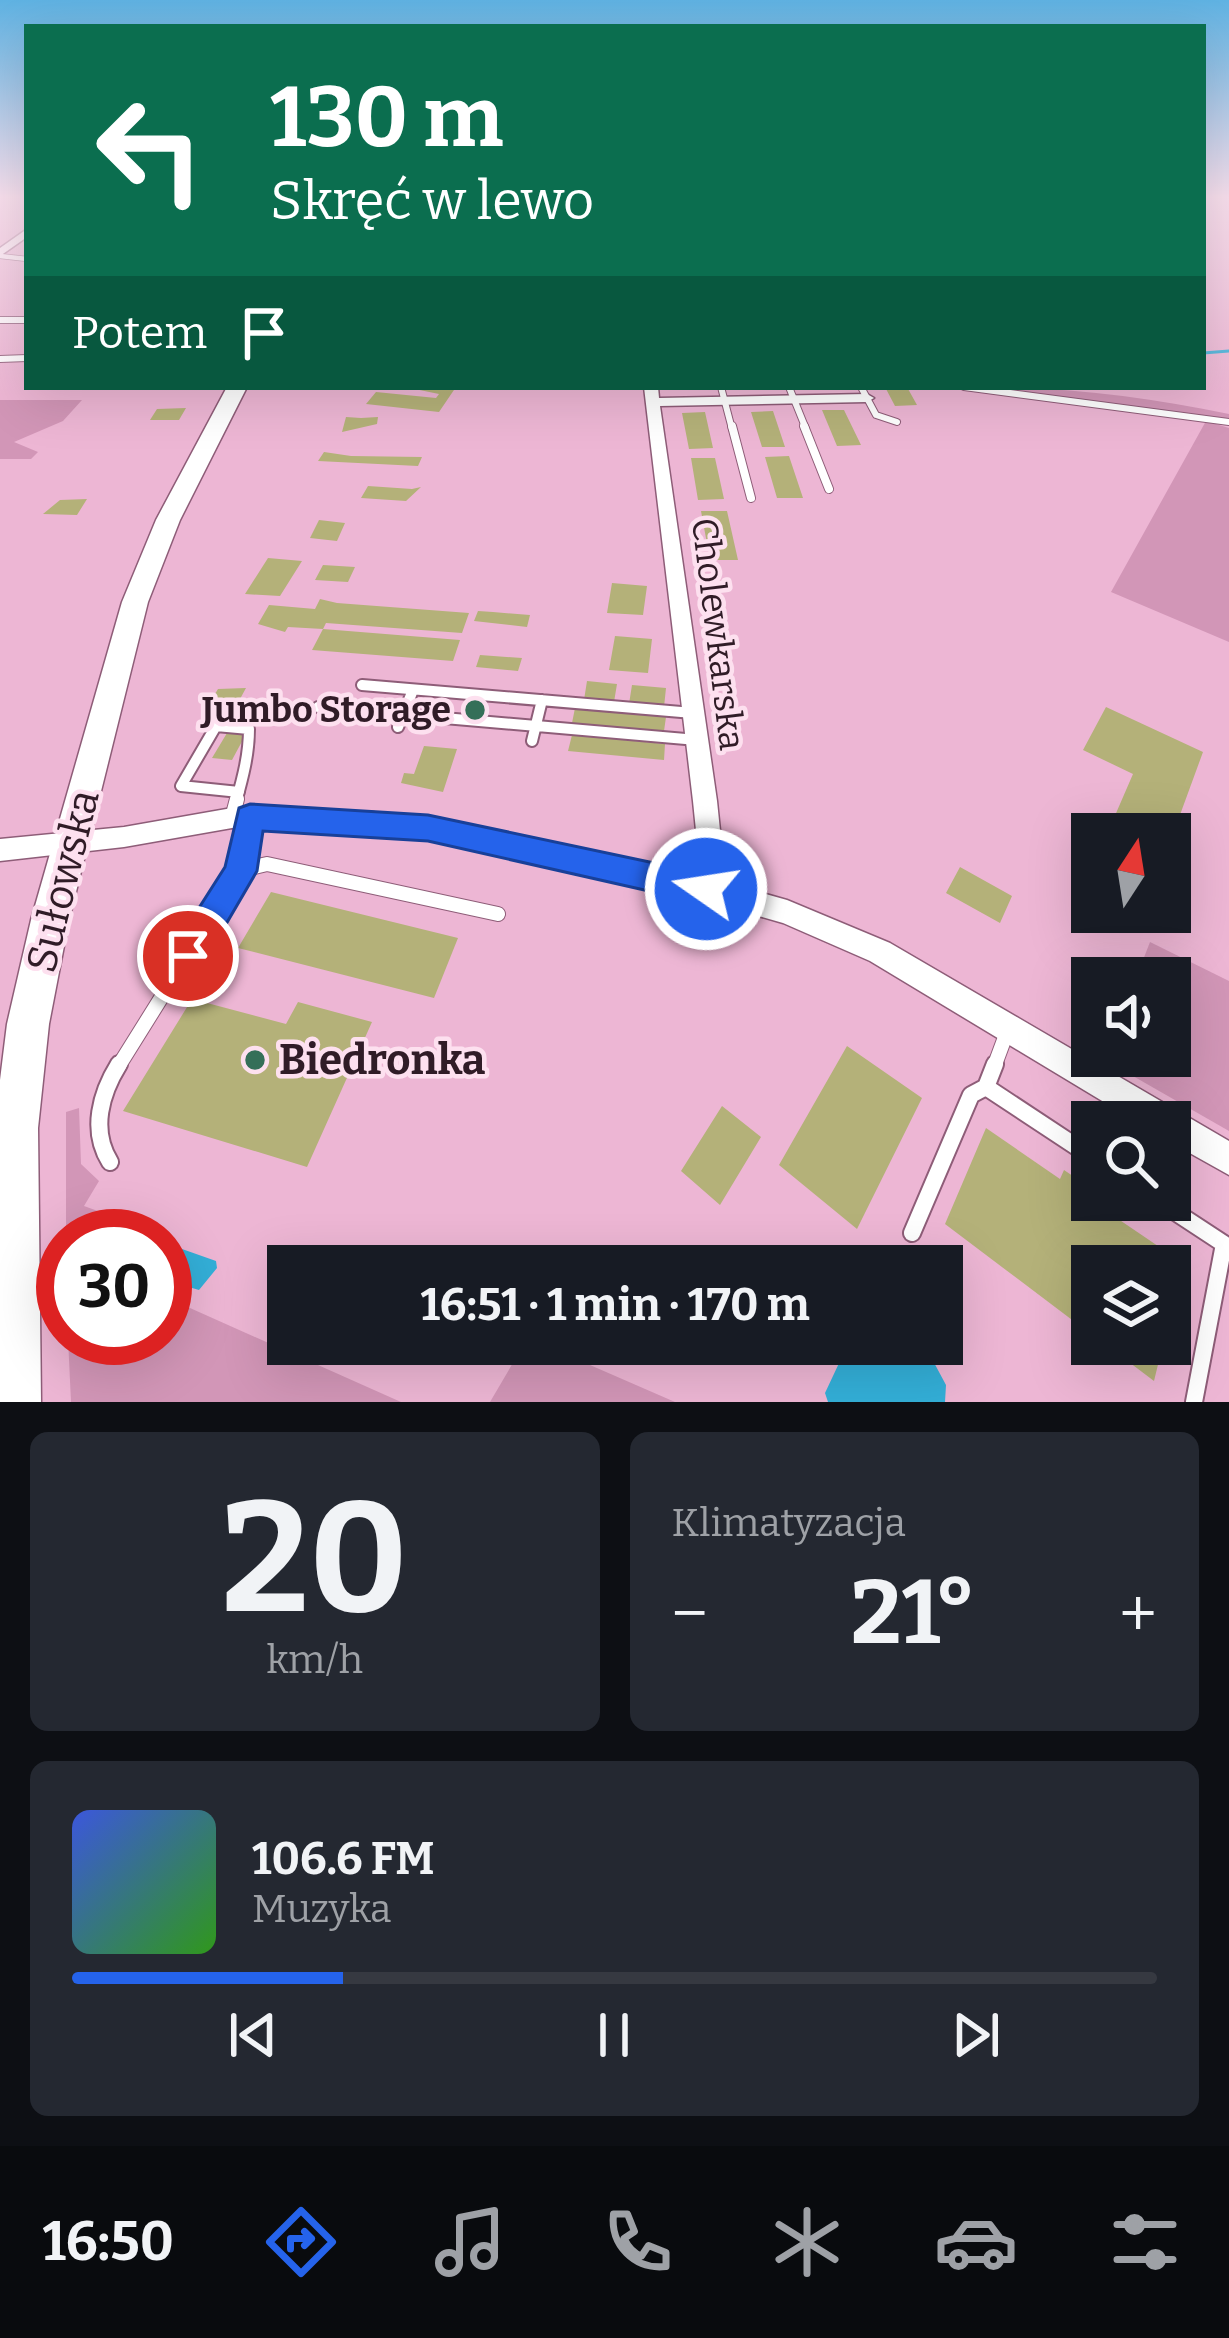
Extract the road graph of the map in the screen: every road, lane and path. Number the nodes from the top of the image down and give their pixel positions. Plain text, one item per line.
1 (235, 390) edge
2 (987, 390) edge
3 (791, 393) edge
4 (864, 393) edge
5 (723, 394) edge
6 (652, 395) edge
7 (897, 422) dead end
8 (1229, 422) edge
9 (829, 489) dead end
10 (751, 498) dead end
11 (362, 685) dead end
12 (413, 689) junction
13 (542, 700) junction
14 (317, 707) dead end
15 (695, 713) junction
16 (400, 721) junction
17 (536, 727) junction
18 (698, 740) junction
19 (532, 741) dead end
20 (240, 809) junction
21 (71, 844) junction
22 (0, 850) edge
23 (241, 871) junction
24 (706, 889) junction
25 (498, 914) dead end
26 (1008, 1029) junction
27 (986, 1087) junction
28 (1131, 1101) edge
29 (1191, 1137) edge
30 (1071, 1143) edge
31 (1229, 1159) edge
32 (110, 1162) dead end
33 (1189, 1221) edge
34 (912, 1233) dead end
35 (14, 1402) edge
36 (1194, 1402) edge

1 - 21 main road, Sułowska
2 - 8 lane
3 - 4 street
3 - 5 street
3 - 9 lane
4 - 7 lane
5 - 6 street
5 - 10 lane
6 - 15 street, Cholewkarska
11 - 12 lane
12 - 13 lane
12 - 16 lane
13 - 15 lane
13 - 17 lane
14 - 16 lane
15 - 18 street, Cholewkarska
16 - 17 lane
17 - 18 lane
17 - 19 lane
18 - 24 street, Cholewkarska
20 - 20 lane
20 - 21 street
20 - 23 lane
20 - 24 street
21 - 22 street
21 - 35 main road, Sułowska
23 - 25 lane
23 - 32 lane
24 - 26 street
26 - 27 lane
26 - 28 street
27 - 30 lane
27 - 34 lane
29 - 31 street
33 - 36 lane

